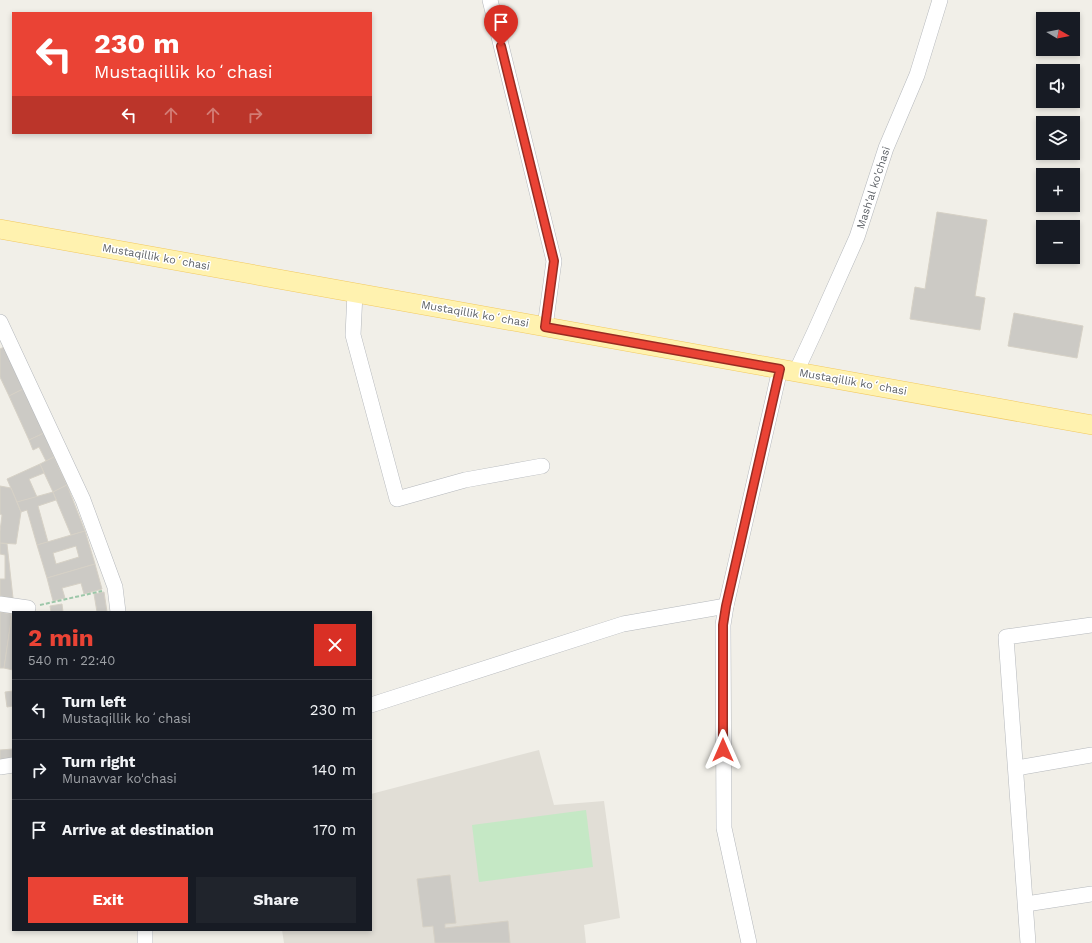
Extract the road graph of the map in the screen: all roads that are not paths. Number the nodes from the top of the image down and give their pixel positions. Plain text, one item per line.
1 (490, 0) edge
2 (940, 0) edge
3 (0, 229) edge
4 (355, 293) junction
5 (0, 322) edge
6 (545, 327) junction
7 (788, 371) junction
8 (1092, 425) edge
9 (542, 466) dead end
10 (0, 604) edge
11 (726, 606) junction
12 (28, 608) road end
13 (118, 611) edge
14 (1092, 625) edge
15 (372, 705) edge
16 (1092, 755) edge
17 (12, 765) edge
18 (0, 767) edge
19 (1016, 768) junction
20 (1092, 894) edge
21 (1026, 904) junction
22 (145, 931) edge
23 (146, 943) edge
24 (749, 943) edge
25 (1028, 943) edge

1 - 6 street
2 - 7 street, Mash'al ko'chasi
3 - 4 main road, Mustaqillik koʻchasi
4 - 6 main road, Mustaqillik koʻchasi
4 - 9 street
5 - 13 street
6 - 7 main road, Mustaqillik koʻchasi
7 - 8 main road, Mustaqillik koʻchasi
7 - 11 street, Mash'al ko'chasi
10 - 12 street
11 - 15 street
11 - 24 street, Mash'al ko'chasi
14 - 19 street
16 - 19 street
17 - 18 street
19 - 21 street
20 - 21 street
21 - 25 street
22 - 23 street

